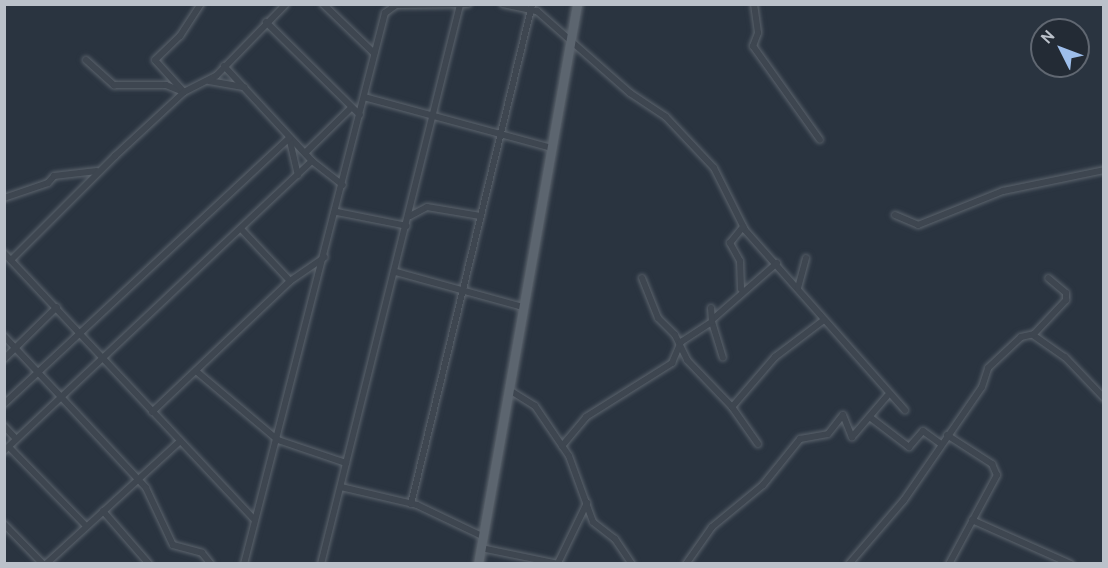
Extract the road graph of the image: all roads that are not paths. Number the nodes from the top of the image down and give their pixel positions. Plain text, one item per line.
1 (201, 4) edge
2 (286, 4) edge
3 (323, 4) edge
4 (468, 4) edge
5 (503, 4) edge
6 (577, 4) edge
7 (754, 4) edge
8 (418, 5) edge
9 (460, 5) edge
10 (532, 6) edge
11 (266, 22) junction
12 (571, 40) junction
13 (374, 53) junction
14 (86, 60) dead end
15 (224, 66) junction
16 (210, 81) junction
17 (245, 87) junction
18 (184, 92) junction
19 (364, 97) junction
20 (350, 109) junction
21 (360, 115) junction
22 (435, 118) junction
23 (501, 137) junction
24 (289, 138) junction
25 (820, 140) dead end
26 (552, 148) junction
27 (305, 153) junction
28 (312, 161) junction
29 (100, 169) junction
30 (1104, 170) edge
31 (298, 175) junction
32 (343, 185) junction
33 (4, 198) edge
34 (337, 212) junction
35 (896, 215) dead end
36 (410, 216) junction
37 (480, 216) junction
38 (407, 226) junction
39 (743, 227) junction
40 (242, 230) junction
41 (4, 253) edge
42 (324, 257) junction
43 (806, 258) dead end
44 (11, 260) junction
45 (777, 263) junction
46 (396, 272) junction
47 (642, 278) dead end
48 (1048, 278) dead end
49 (290, 281) junction
50 (798, 288) junction
51 (463, 290) junction
52 (741, 290) junction
53 (523, 307) junction
54 (57, 308) junction
55 (711, 308) dead end
56 (713, 320) junction
57 (824, 320) junction
58 (82, 333) junction
59 (1033, 335) junction
60 (4, 336) edge
61 (678, 346) junction
62 (17, 347) junction
63 (103, 357) junction
64 (723, 357) dead end
65 (4, 359) edge
66 (40, 371) junction
67 (196, 371) junction
68 (512, 391) junction
69 (887, 396) junction
70 (1104, 398) edge
71 (60, 400) junction
72 (4, 404) edge
73 (732, 407) junction
74 (905, 410) dead end
75 (152, 411) junction
76 (871, 418) junction
77 (4, 426) edge
78 (947, 435) junction
79 (16, 439) junction
80 (278, 440) junction
81 (180, 441) junction
82 (758, 444) dead end
83 (941, 444) junction
84 (562, 446) junction
85 (7, 449) edge
86 (346, 463) junction
87 (137, 481) junction
88 (340, 487) junction
89 (587, 502) junction
90 (411, 504) junction
91 (103, 511) junction
92 (255, 520) junction
93 (972, 520) junction
94 (4, 524) edge
95 (86, 526) junction
96 (484, 537) junction
97 (481, 549) junction
98 (559, 563) edge
99 (44, 564) edge
100 (149, 564) edge
101 (211, 564) edge
102 (244, 564) edge
103 (321, 564) edge
104 (478, 564) edge
105 (632, 564) edge
106 (686, 564) edge
107 (849, 564) edge
108 (949, 564) edge
109 (1071, 564) edge

1 - 18 street
2 - 11 street
3 - 13 street
4 - 9 street
5 - 10 street
6 - 12 main road
7 - 25 street
8 - 9 street
8 - 13 street
9 - 22 street
10 - 12 street
10 - 23 street
11 - 15 street
11 - 20 street
12 - 26 main road
12 - 39 street
13 - 19 street
14 - 18 street
15 - 16 street
15 - 17 street
16 - 17 street
16 - 18 street
17 - 24 street
18 - 29 street
19 - 21 street
19 - 22 street
20 - 21 street
20 - 27 street
21 - 32 street
22 - 23 street
22 - 36 street
23 - 26 street
23 - 37 street
24 - 27 street
24 - 31 street
24 - 58 street
26 - 53 main road
27 - 28 street
28 - 31 street
28 - 32 street
29 - 33 street
29 - 44 street
30 - 35 street
31 - 40 street
32 - 34 street
34 - 38 street
34 - 42 street
36 - 37 street
36 - 38 street
37 - 51 street
38 - 46 street
39 - 45 street
39 - 52 street
40 - 49 street
40 - 63 street
41 - 44 street
42 - 49 street
42 - 80 street
43 - 50 street
44 - 54 street
45 - 50 street
45 - 52 street
46 - 51 street
46 - 86 street
47 - 61 street
48 - 59 street
49 - 67 street
50 - 57 street
51 - 53 street
51 - 90 street
52 - 56 street
53 - 68 main road
54 - 58 street
54 - 62 street
55 - 56 street
56 - 61 street
56 - 64 street
57 - 69 street
57 - 73 street
58 - 63 street
58 - 66 street
59 - 70 street
59 - 78 street
60 - 62 street
61 - 73 street
61 - 84 street
62 - 65 street
62 - 66 street
63 - 71 street
63 - 75 street
66 - 71 street
66 - 72 street
67 - 75 street
67 - 80 street
68 - 84 street
68 - 96 main road
69 - 74 street
69 - 76 street
71 - 79 street
71 - 87 street
73 - 82 street
75 - 81 street
76 - 83 street
76 - 106 street
77 - 79 street
78 - 83 street
78 - 93 street
79 - 85 street
80 - 86 street
80 - 92 street
81 - 87 street
81 - 92 street
83 - 107 street
84 - 89 street
85 - 95 street
86 - 88 street
87 - 91 street
87 - 101 street
88 - 90 street
88 - 103 street
89 - 98 street
89 - 105 street
90 - 96 street
91 - 95 street
91 - 100 street
92 - 102 street
93 - 108 street
93 - 109 street
94 - 99 street
95 - 99 street
96 - 97 main road
97 - 98 street
97 - 104 main road

